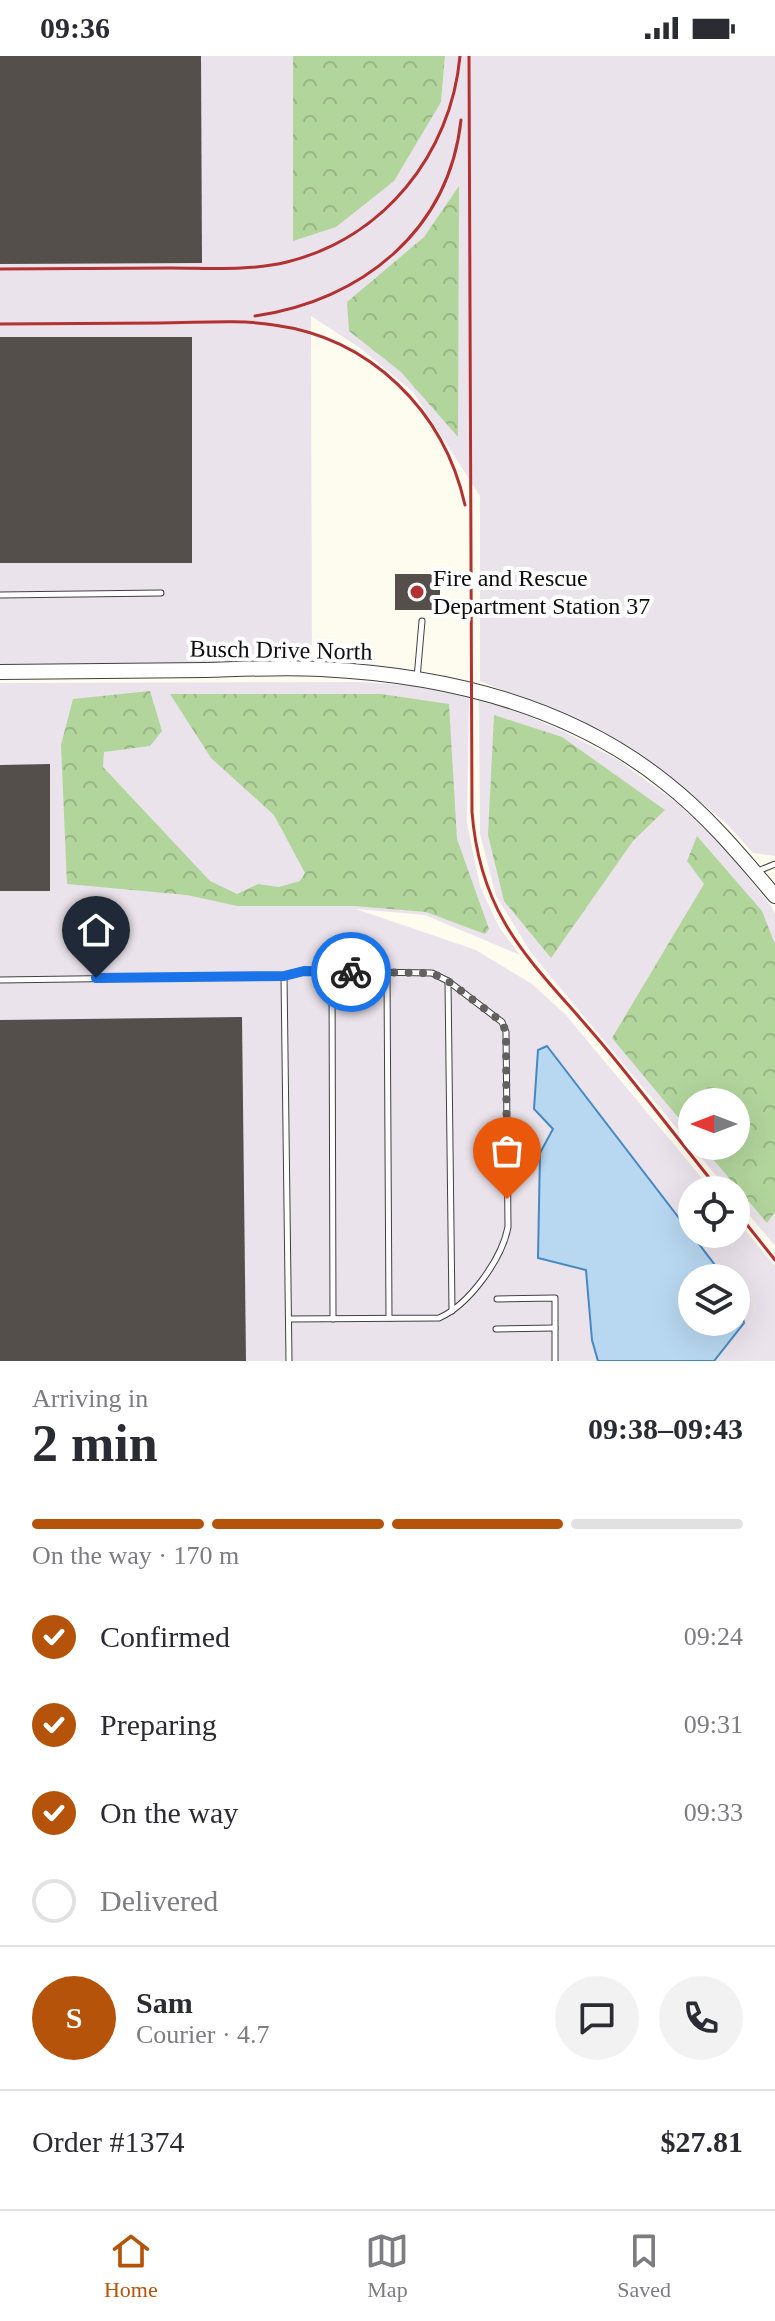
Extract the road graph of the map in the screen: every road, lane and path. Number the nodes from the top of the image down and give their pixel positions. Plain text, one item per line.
1 (161, 593) dead end
2 (0, 595) edge
3 (422, 621) dead end
4 (0, 672) edge
5 (417, 679) junction
6 (775, 864) edge
7 (755, 872) junction
8 (775, 896) edge
9 (332, 971) junction
10 (387, 973) junction
11 (284, 976) junction
12 (0, 980) edge
13 (448, 981) junction
14 (497, 1299) dead end
15 (452, 1312) junction
16 (389, 1318) junction
17 (289, 1319) junction
18 (333, 1319) junction
19 (555, 1328) junction
20 (496, 1329) dead end
21 (289, 1361) edge
22 (555, 1361) edge

1 - 2 lane
3 - 5 lane
4 - 5 street, Busch Drive North
5 - 7 street, Busch Drive North
6 - 7 lane
7 - 8 street, Busch Drive North
9 - 10 lane
9 - 11 lane
9 - 18 lane
10 - 13 lane
10 - 16 lane
11 - 12 lane
11 - 17 lane
13 - 15 lane
13 - 15 lane
14 - 19 lane
15 - 16 lane
16 - 18 lane
17 - 18 lane
17 - 21 lane
19 - 20 lane
19 - 22 lane

